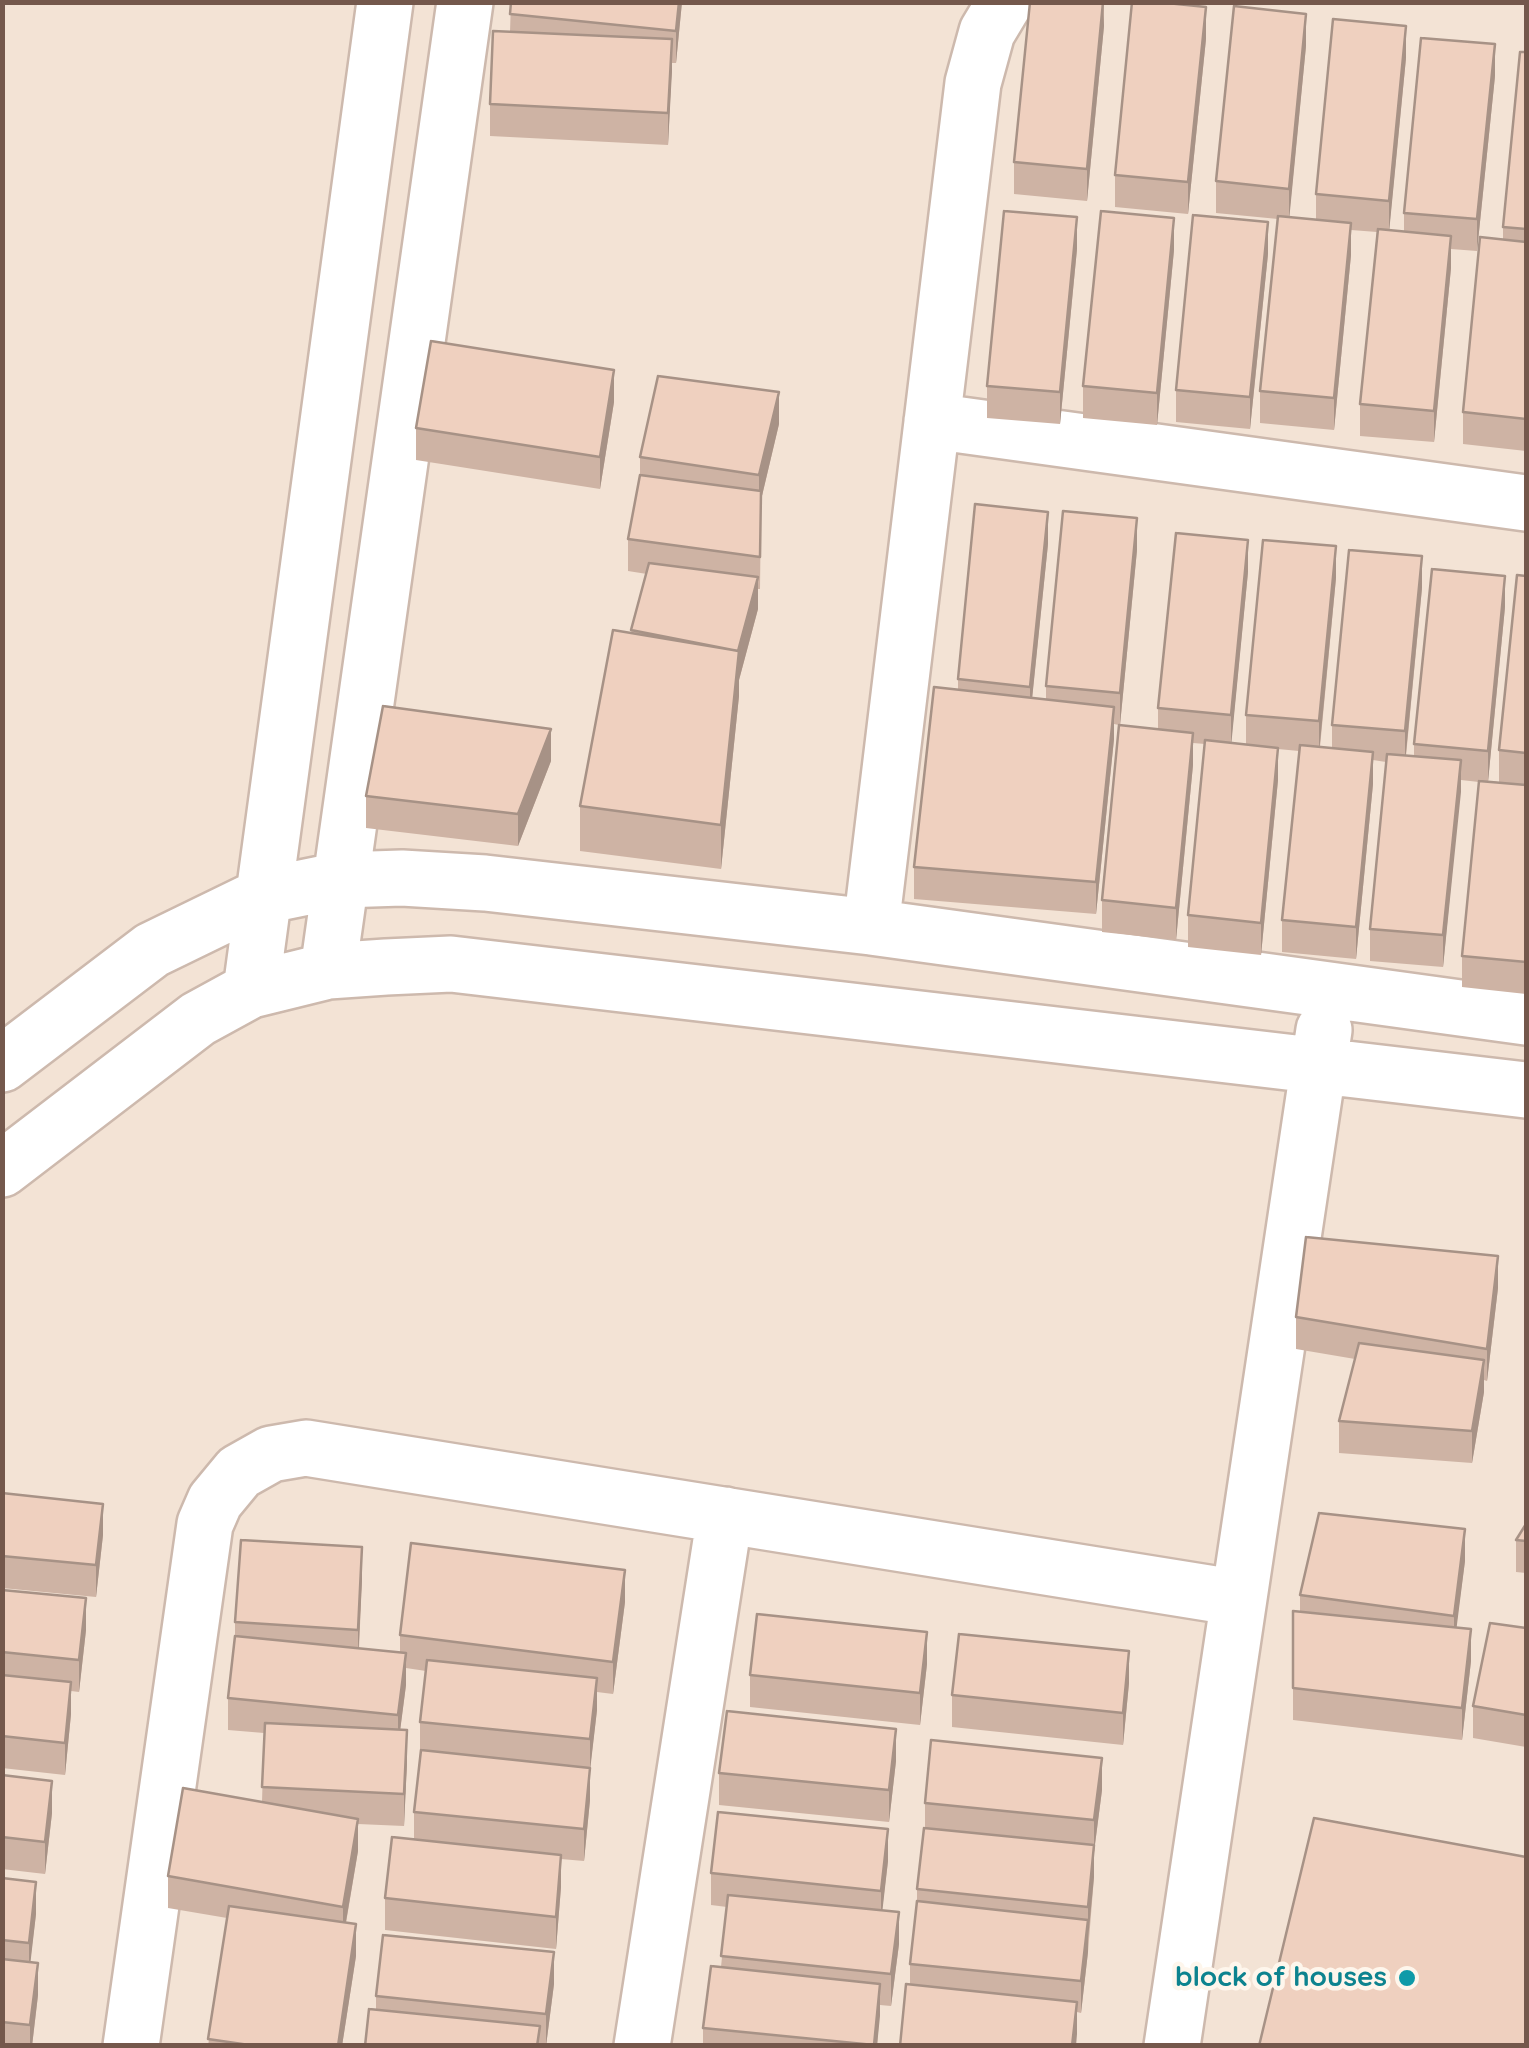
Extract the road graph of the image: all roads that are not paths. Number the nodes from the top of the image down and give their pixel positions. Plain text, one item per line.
1 (385, 2) edge
2 (465, 2) edge
3 (1005, 2) edge
4 (932, 420) junction
5 (1526, 502) edge
6 (342, 880) junction
7 (264, 896) junction
8 (871, 928) junction
9 (328, 971) junction
10 (251, 990) junction
11 (1330, 990) junction
12 (1526, 1017) edge
13 (2, 1064) edge
14 (1318, 1065) junction
15 (1526, 1090) edge
16 (2, 1169) edge
17 (725, 1515) junction
18 (1239, 1598) junction
19 (131, 2046) edge
20 (642, 2046) edge
21 (1172, 2046) edge

1 - 7 street
2 - 6 street
3 - 4 street
4 - 5 street
4 - 8 street
6 - 7 street
6 - 8 street
6 - 9 street
7 - 10 street
7 - 13 street
8 - 11 street
9 - 10 street
9 - 14 street
10 - 16 street
11 - 12 street
11 - 14 street
14 - 15 street
14 - 18 street
17 - 18 street
17 - 19 street
17 - 20 street
18 - 21 street

